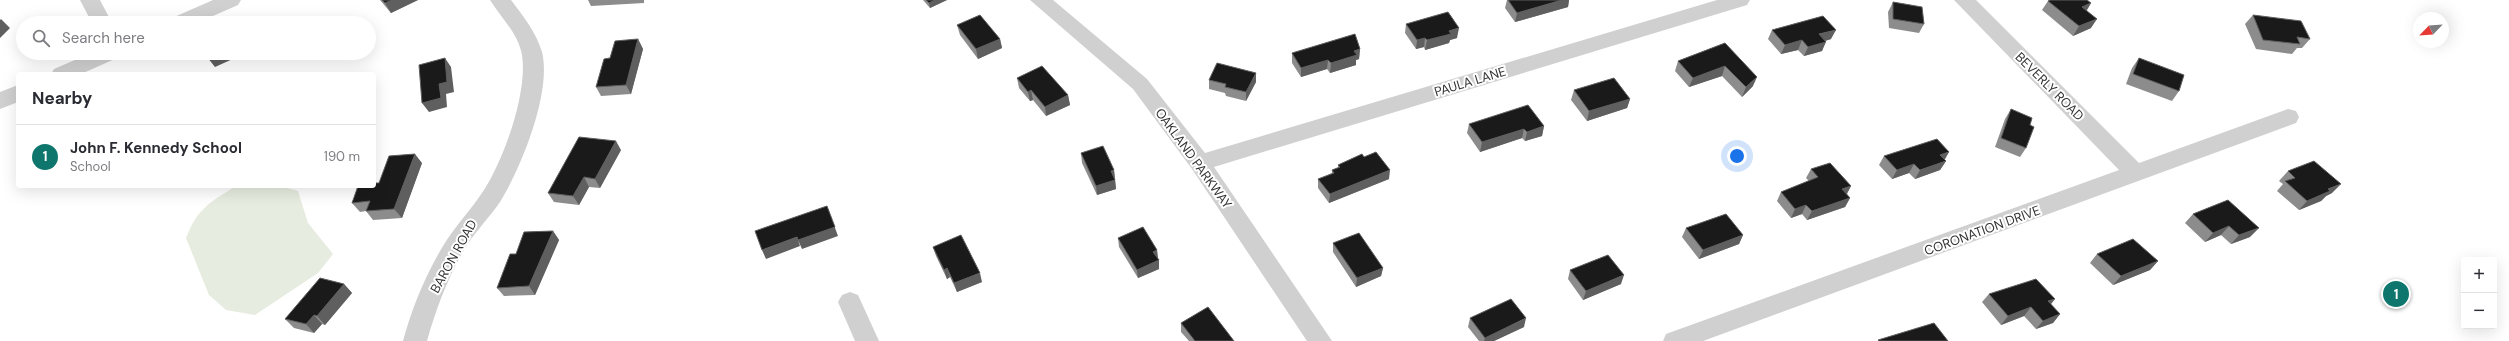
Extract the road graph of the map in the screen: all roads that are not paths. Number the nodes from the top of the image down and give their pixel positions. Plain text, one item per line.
1 (90, 0) edge
2 (231, 0) edge
3 (500, 0) edge
4 (1040, 0) edge
5 (1740, 0) edge
6 (1964, 0) edge
7 (98, 16) edge
8 (195, 16) edge
9 (94, 60) edge
10 (66, 72) edge
11 (16, 94) edge
12 (0, 101) edge
13 (2288, 117) dead end
14 (1200, 162) junction
15 (2135, 172) junction
16 (850, 302) dead end
17 (415, 341) edge
18 (867, 341) edge
19 (1320, 341) edge
20 (1675, 341) edge

1 - 7 street
2 - 8 street
3 - 17 street, BARON ROAD
4 - 14 street, OAKLAND PARKWAY
5 - 14 street, PAULA LANE
6 - 15 street, BEVERLY ROAD
9 - 10 street
11 - 12 street
13 - 15 street, CORONATION DRIVE
14 - 19 street, OAKLAND PARKWAY
15 - 20 street, CORONATION DRIVE
16 - 18 street

